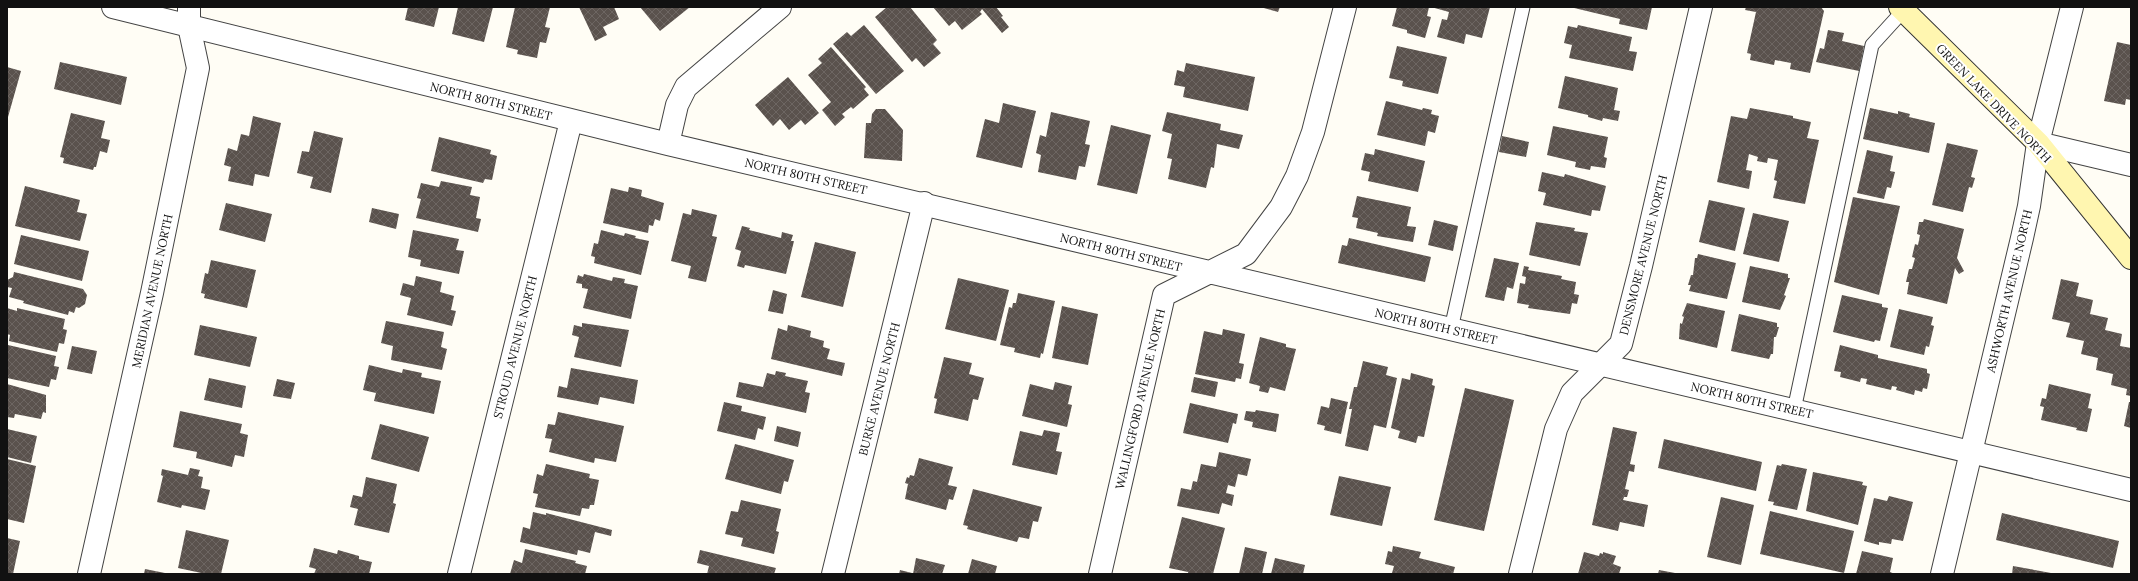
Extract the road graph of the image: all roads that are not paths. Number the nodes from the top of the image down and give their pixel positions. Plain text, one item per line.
1 (112, 7) edge
2 (780, 7) edge
3 (1345, 7) edge
4 (1523, 7) edge
5 (1701, 7) edge
6 (2072, 7) edge
7 (1902, 9) edge
8 (189, 17) edge
9 (571, 121) junction
10 (668, 144) junction
11 (2038, 144) junction
12 (2131, 165) edge
13 (924, 203) junction
14 (2131, 258) edge
15 (1207, 273) junction
16 (1451, 329) junction
17 (1601, 365) junction
18 (1794, 410) junction
19 (1969, 452) junction
20 (2131, 490) edge
21 (89, 574) edge
22 (459, 574) edge
23 (833, 574) edge
24 (1100, 574) edge
25 (1520, 574) edge
26 (1942, 574) edge

1 - 8 street, NORTH 80TH STREET
2 - 10 street
3 - 15 street, WALLINGFORD AVENUE NORTH
4 - 16 lane
5 - 17 street, DENSMORE AVENUE NORTH
6 - 11 street, ASHWORTH AVENUE NORTH
7 - 11 main road, GREEN LAKE DRIVE NORTH
7 - 18 lane
8 - 9 street, NORTH 80TH STREET
8 - 21 street, MERIDIAN AVENUE NORTH
9 - 10 street, NORTH 80TH STREET
9 - 22 street, STROUD AVENUE NORTH
10 - 13 street, NORTH 80TH STREET
11 - 12 street
11 - 14 main road, GREEN LAKE DRIVE NORTH
11 - 19 street, ASHWORTH AVENUE NORTH
13 - 15 street, NORTH 80TH STREET
13 - 23 street, BURKE AVENUE NORTH
15 - 16 street, NORTH 80TH STREET
15 - 24 street, WALLINGFORD AVENUE NORTH
16 - 17 street, NORTH 80TH STREET
17 - 18 street, NORTH 80TH STREET
17 - 25 street, DENSMORE AVENUE NORTH
18 - 19 street, NORTH 80TH STREET
19 - 20 street, NORTH 80TH STREET
19 - 26 street, ASHWORTH AVENUE NORTH

